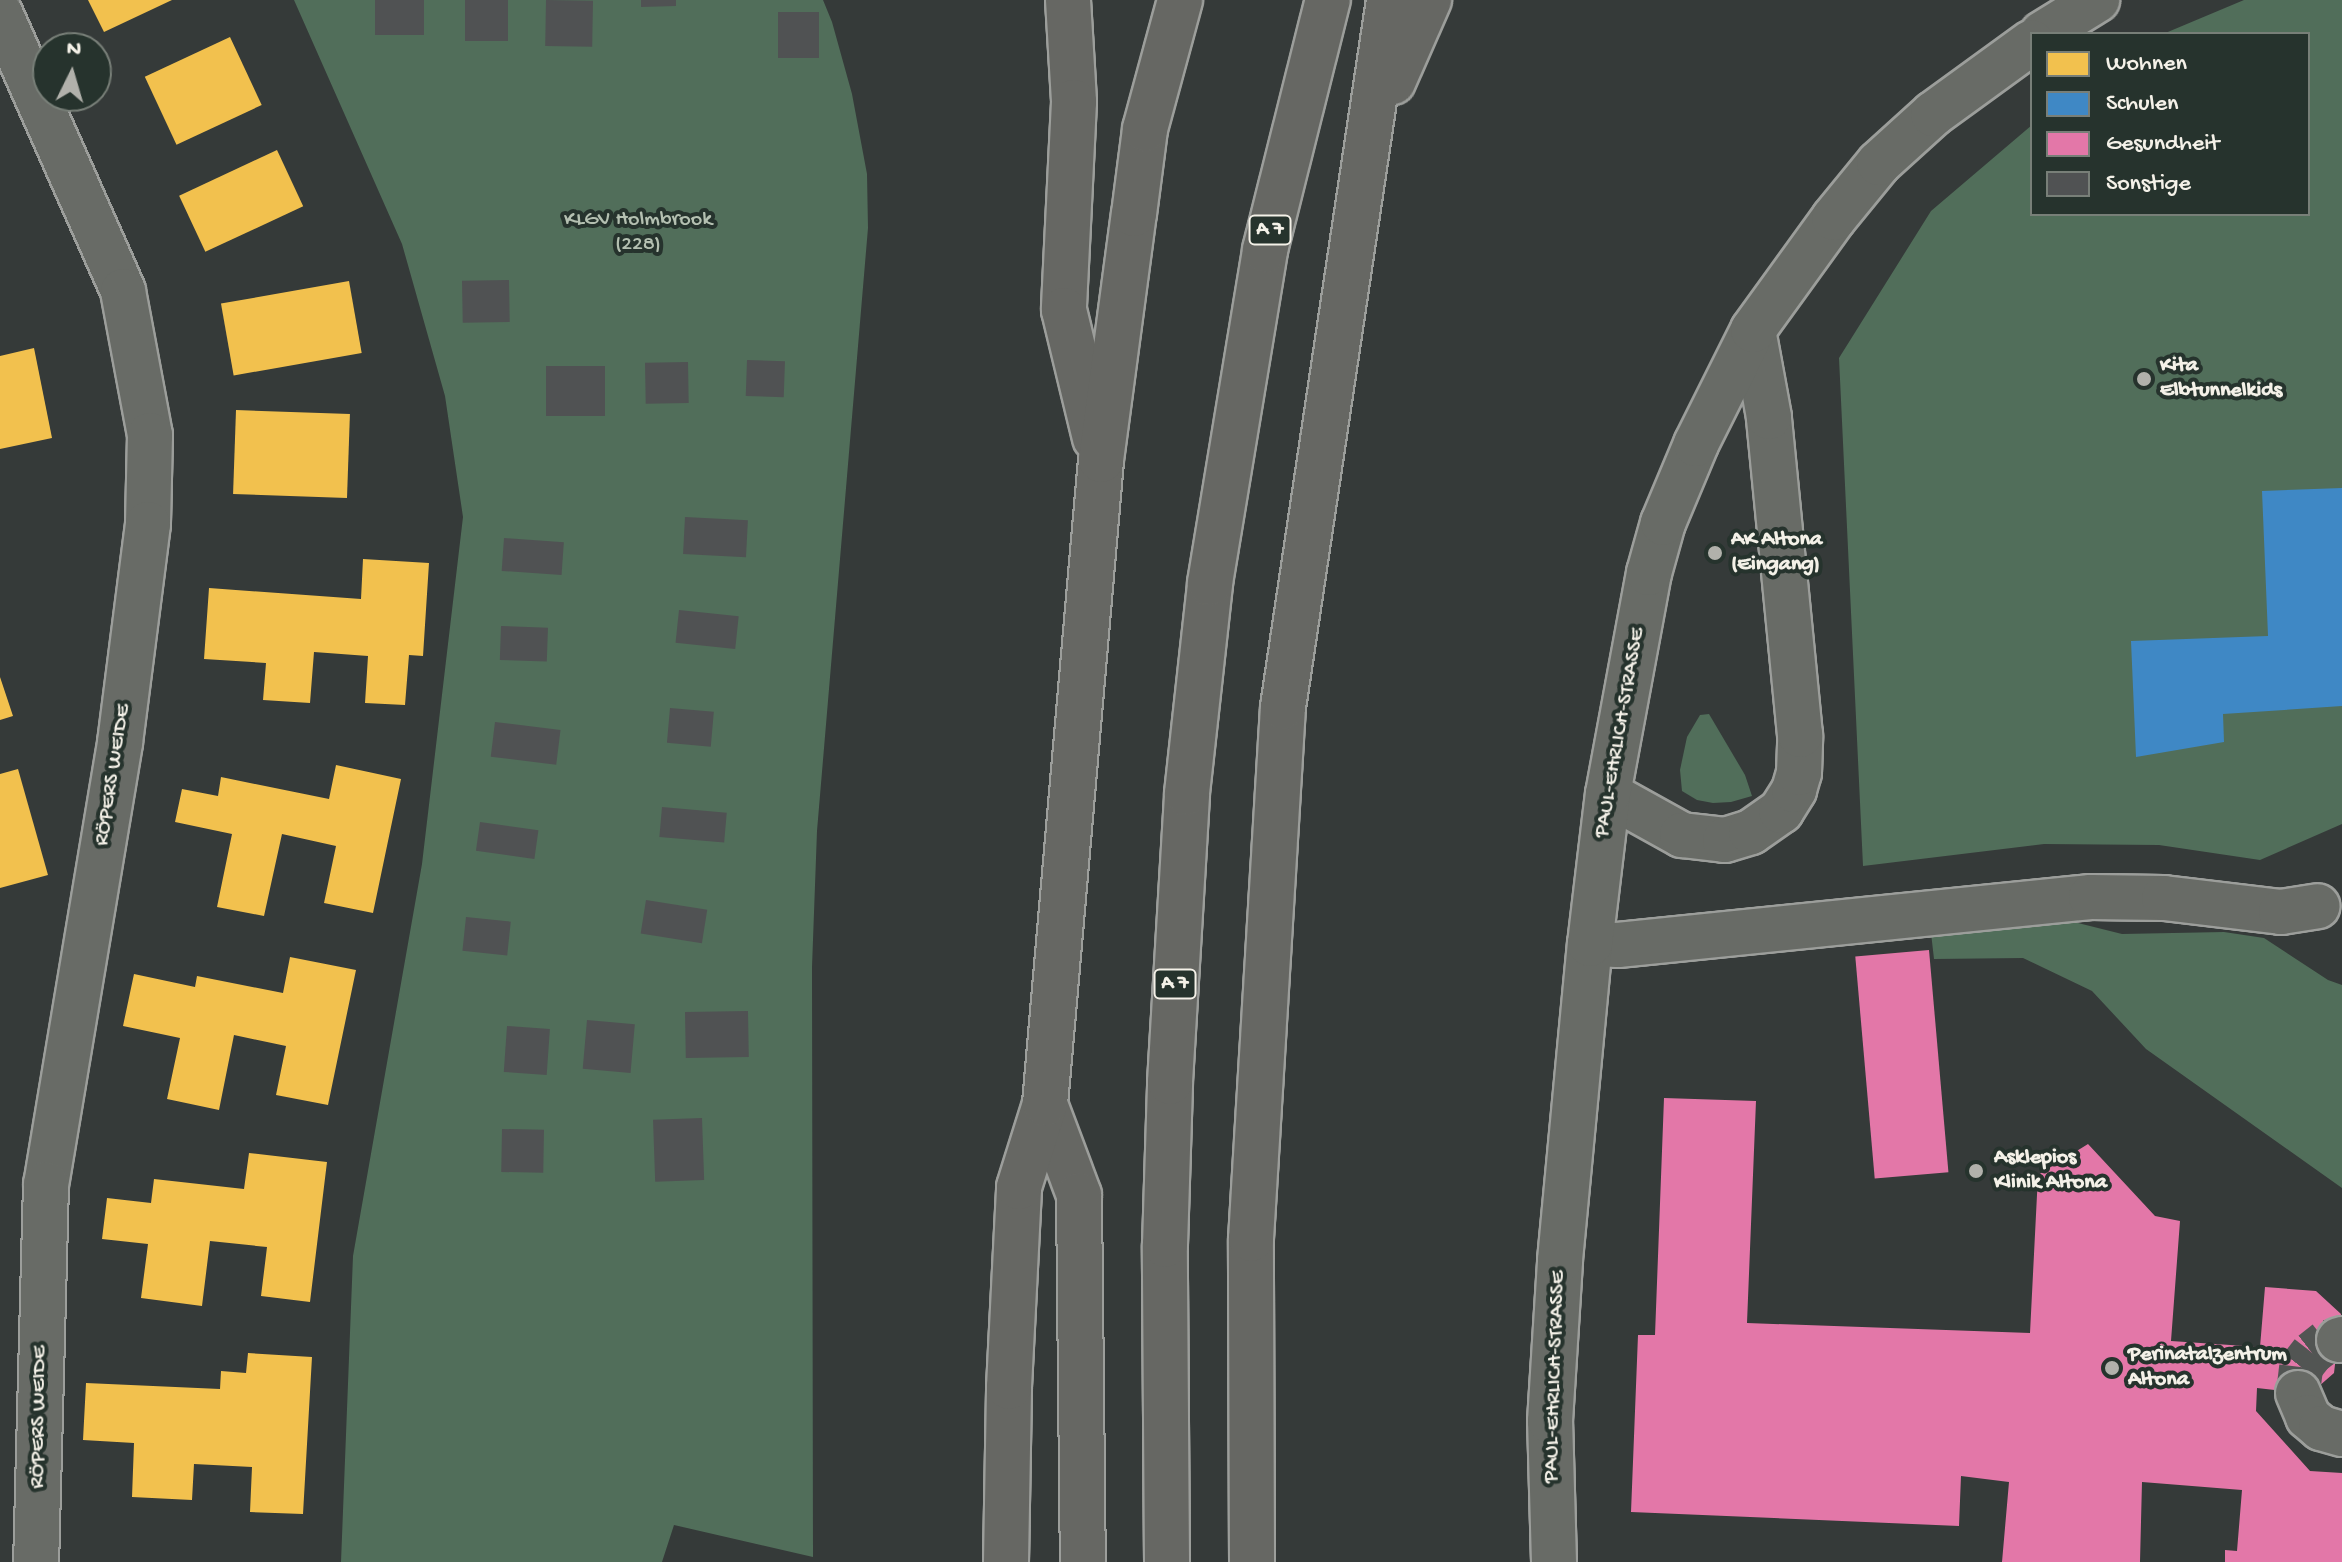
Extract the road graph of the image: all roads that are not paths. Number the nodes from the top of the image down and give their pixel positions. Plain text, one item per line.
1 (1068, 0) edge
2 (1180, 0) edge
3 (1328, 0) edge
4 (1389, 0) edge
5 (1429, 0) edge
6 (2097, 0) edge
7 (0, 13) edge
8 (2045, 32) edge
9 (2030, 43) edge
10 (1370, 135) junction
11 (1753, 330) junction
12 (1101, 460) junction
13 (1608, 794) junction
14 (2318, 906) dead end
15 (1590, 944) junction
16 (1045, 1104) junction
17 (2298, 1393) dead end
18 (2342, 1434) edge
19 (36, 1562) edge
20 (1006, 1562) edge
21 (1083, 1562) edge
22 (1167, 1562) edge
23 (1252, 1562) edge
24 (1554, 1562) edge

1 - 12 highway
2 - 12 highway
3 - 22 highway, A 7
4 - 10 highway
5 - 10 highway
6 - 8 street
7 - 19 street, RÖPERS WEIDE
9 - 11 street, PAUL-EHRLICH-STRASSE
10 - 23 highway
11 - 13 street, PAUL-EHRLICH-STRASSE
11 - 13 street
12 - 16 highway
13 - 15 street, PAUL-EHRLICH-STRASSE
14 - 15 street
15 - 24 street, PAUL-EHRLICH-STRASSE
16 - 20 highway
16 - 21 highway
17 - 18 street

